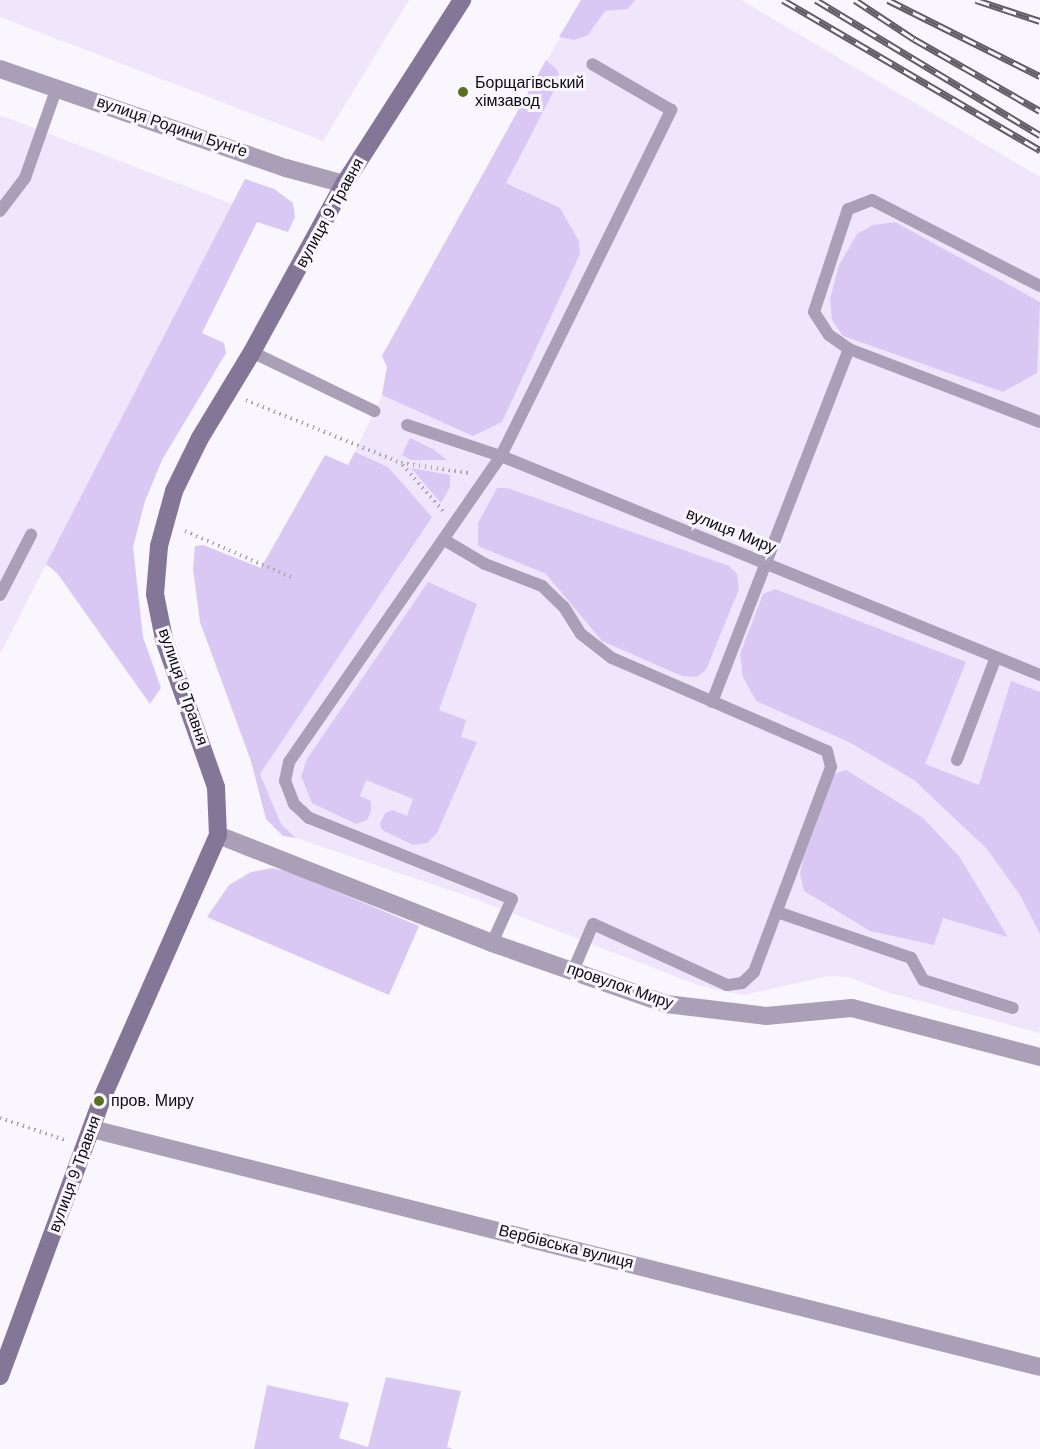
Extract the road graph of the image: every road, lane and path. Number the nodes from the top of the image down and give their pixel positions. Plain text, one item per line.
1 (462, 0) edge
2 (592, 64) dead end
3 (0, 69) edge
4 (57, 87) junction
5 (345, 184) junction
6 (0, 212) edge
7 (1040, 286) edge
8 (849, 349) junction
9 (252, 352) junction
10 (245, 399) dead end
11 (374, 411) dead end
12 (1040, 422) edge
13 (407, 425) dead end
14 (501, 456) junction
15 (401, 463) junction
16 (489, 475) junction
17 (456, 526) junction
18 (178, 528) dead end
19 (31, 535) dead end
20 (446, 541) junction
21 (766, 563) junction
22 (293, 578) dead end
23 (0, 595) edge
24 (996, 657) junction
25 (1040, 675) edge
26 (712, 702) junction
27 (957, 760) dead end
28 (218, 835) junction
29 (777, 912) junction
30 (492, 943) junction
31 (573, 970) junction
32 (1012, 1008) dead end
33 (1040, 1057) edge
34 (0, 1118) edge
35 (92, 1129) junction
36 (84, 1151) junction
37 (1040, 1367) edge
38 (0, 1376) edge

1 - 5 main road, вулиця 9 Травня
2 - 14 lane
3 - 4 street, вулиця Родини Бунґе
4 - 5 street, вулиця Родини Бунґе
4 - 6 lane
5 - 9 main road, вулиця 9 Травня
7 - 8 lane
8 - 12 lane
8 - 21 lane
9 - 11 lane
9 - 28 main road, вулиця 9 Травня
10 - 15 path
13 - 14 lane, вулиця Миру
14 - 16 lane
14 - 21 lane, вулиця Миру
15 - 16 path
15 - 17 path
16 - 17 lane
17 - 20 lane
18 - 22 path
19 - 23 lane
20 - 26 lane
20 - 30 lane
21 - 24 lane, вулиця Миру
21 - 26 lane
24 - 25 lane, вулиця Миру
24 - 27 lane
26 - 29 lane
28 - 30 street, провулок Миру
28 - 35 main road, вулиця 9 Травня
29 - 31 lane
29 - 32 lane
30 - 31 street, провулок Миру
31 - 33 street, провулок Миру
34 - 36 path
35 - 36 main road, вулиця 9 Травня
35 - 37 street, Вербівська вулиця
36 - 38 main road, вулиця 9 Травня

